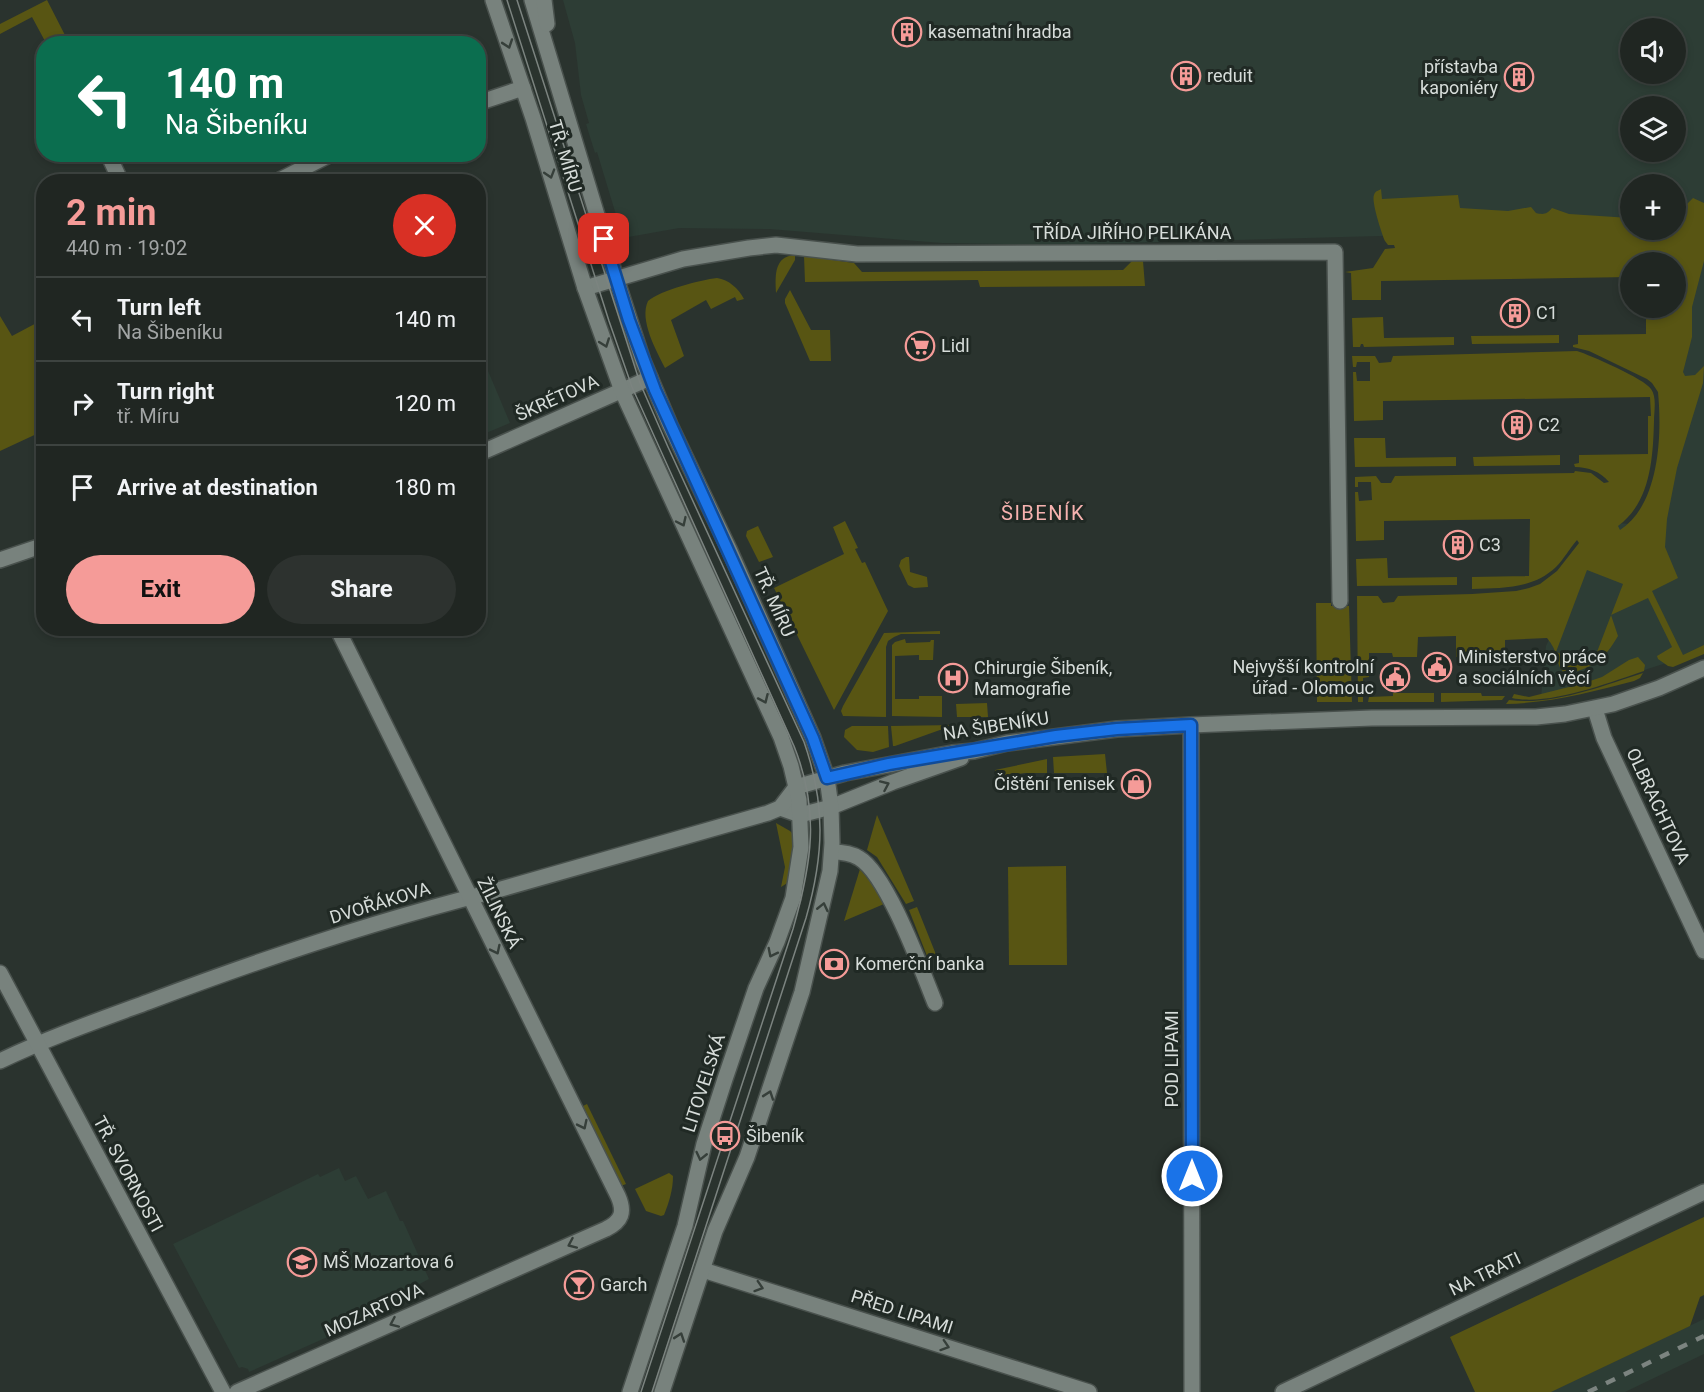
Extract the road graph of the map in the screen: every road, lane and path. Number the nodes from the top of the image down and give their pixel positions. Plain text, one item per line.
1 (493, 0) edge
2 (532, 0) edge
3 (544, 0) edge
4 (552, 63) junction
5 (523, 88) junction
6 (486, 101) edge
7 (315, 162) edge
8 (292, 174) edge
9 (616, 278) junction
10 (585, 288) junction
11 (650, 378) junction
12 (622, 391) junction
13 (486, 450) edge
14 (36, 548) edge
15 (0, 560) edge
16 (1340, 602) dead end
17 (341, 636) edge
18 (1704, 668) edge
19 (1595, 709) junction
20 (1191, 725) junction
21 (974, 751) junction
22 (827, 778) junction
23 (796, 787) junction
24 (831, 807) junction
25 (780, 808) junction
26 (800, 815) junction
27 (832, 852) junction
28 (470, 898) junction
29 (1704, 951) edge
30 (0, 974) edge
31 (935, 1003) dead end
32 (37, 1043) junction
33 (0, 1061) edge
34 (1704, 1192) edge
35 (622, 1216) joint
36 (703, 1270) junction
37 (223, 1392) edge
38 (237, 1392) edge
39 (630, 1392) edge
40 (662, 1392) edge
41 (1089, 1392) edge
42 (1192, 1392) edge
43 (1282, 1392) edge

1 -> 5 street, TŘ. MÍRU
2 - 4 street, TŘ. MÍRU
3 - 4 street
4 - 9 street, TŘ. MÍRU
5 - 6 street
5 -> 10 street, TŘ. MÍRU
7 - 8 street
9 - 10 street, TŘÍDA JIŘÍHO PELIKÁNA
9 - 11 street, TŘ. MÍRU
9 - 16 street, TŘÍDA JIŘÍHO PELIKÁNA
10 -> 12 street, TŘ. MÍRU
11 - 12 street, ŠKRÉTOVA
11 - 22 street, TŘ. MÍRU
12 - 13 street, ŠKRÉTOVA
12 -> 23 street, TŘ. MÍRU
14 - 15 street
17 - 28 street, ŽILINSKÁ
18 - 19 street, NA ŠIBENÍKU
19 - 20 street, NA ŠIBENÍKU
19 - 29 street, OLBRACHTOVA
20 - 21 street, NA ŠIBENÍKU
20 - 42 street, POD LIPAMI
21 - 22 street, NA ŠIBENÍKU
24 -> 21 street
22 - 23 street, NA ŠIBENÍKU
22 - 24 street
23 - 25 street
23 - 26 street, LITOVELSKÁ
24 - 26 street
24 - 27 street
25 - 26 street
25 - 28 street, DVOŘÁKOVA
26 -> 39 street, LITOVELSKÁ
27 - 31 street
36 -> 27 street
28 - 32 street, DVOŘÁKOVA
28 -> 35 street, ŽILINSKÁ
30 - 32 street, TŘ. SVORNOSTI
32 - 33 street, DVOŘÁKOVA
32 - 37 street, TŘ. SVORNOSTI
34 - 43 street, NA TRATI
35 -> 38 street, MOZARTOVA
40 -> 36 street
36 -> 41 street, PŘED LIPAMI

